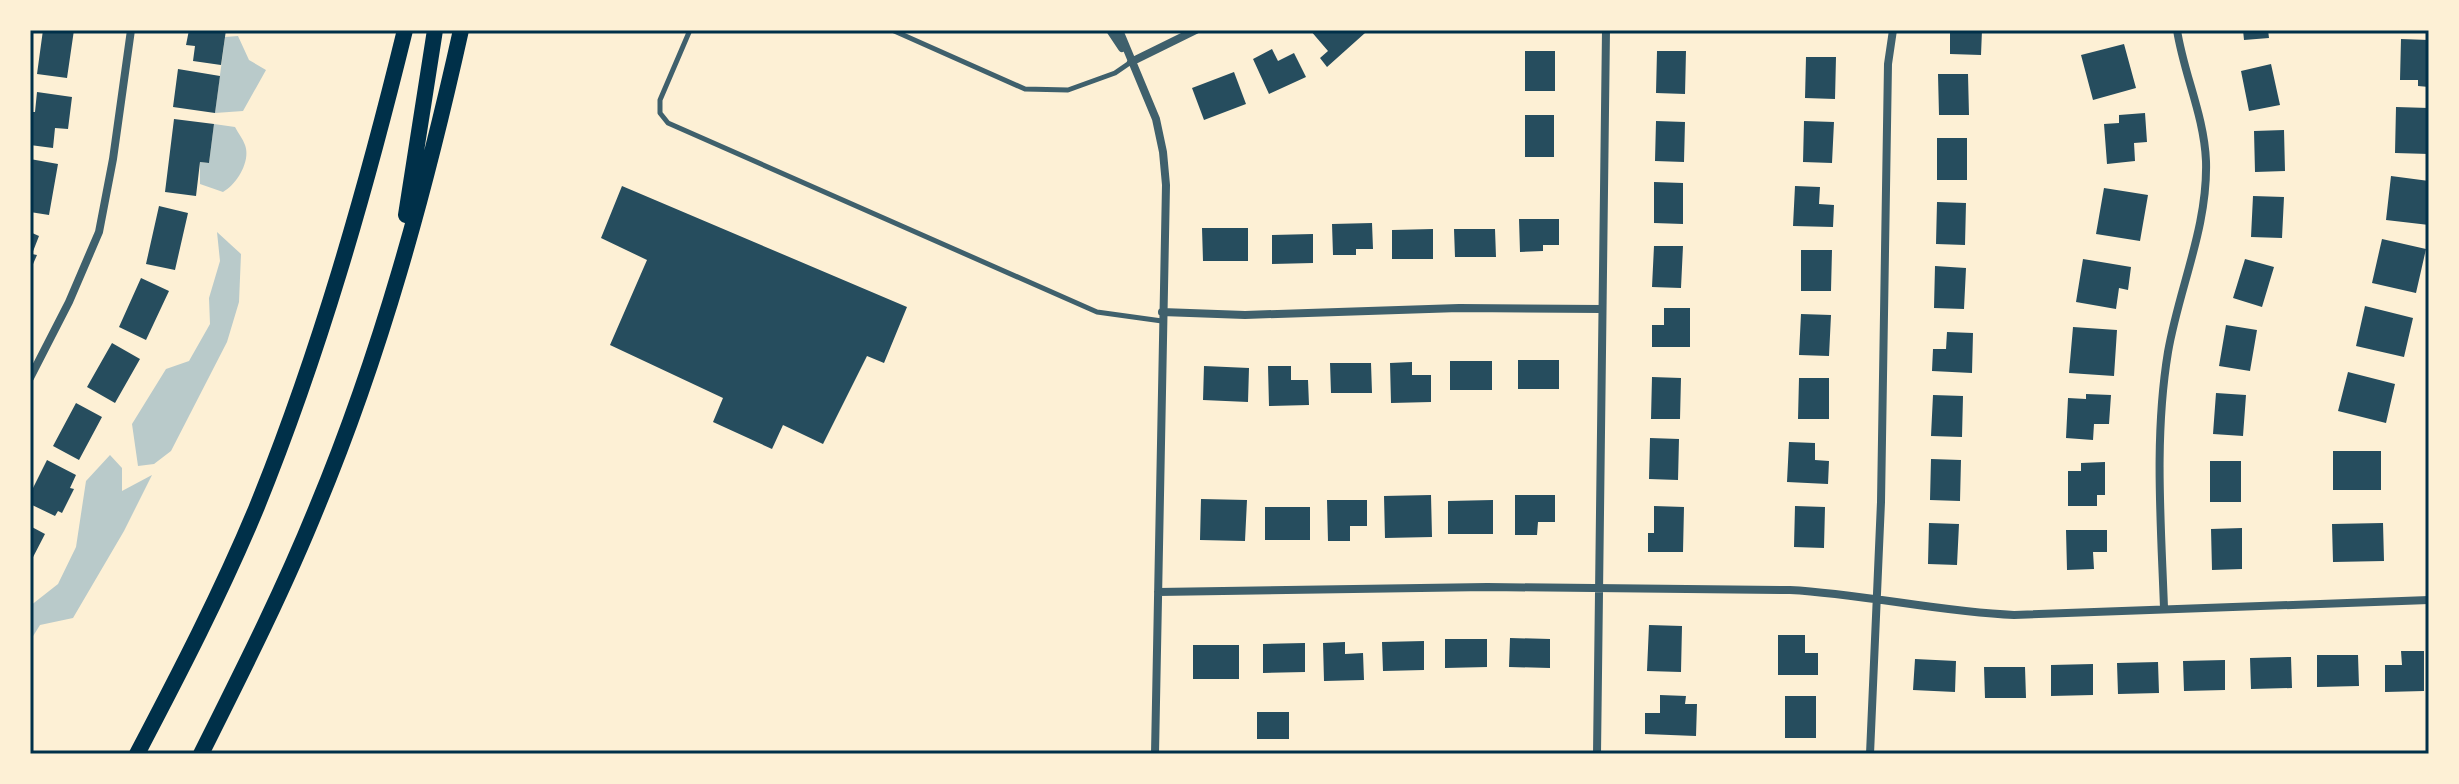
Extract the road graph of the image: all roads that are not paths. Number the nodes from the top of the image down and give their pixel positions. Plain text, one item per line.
1 (131, 30) edge
2 (405, 30) edge
3 (435, 30) edge
4 (461, 30) edge
5 (690, 30) edge
6 (892, 30) edge
7 (1110, 30) edge
8 (1119, 30) edge
9 (1196, 30) edge
10 (1606, 30) edge
11 (1893, 30) edge
12 (2177, 30) edge
13 (1131, 62) junction
14 (396, 280) junction
15 (1602, 309) junction
16 (1162, 316) junction
17 (30, 378) edge
18 (1598, 588) junction
19 (1158, 592) junction
20 (1876, 599) junction
21 (2429, 600) edge
22 (2164, 608) junction
23 (137, 754) edge
24 (201, 754) edge
25 (1155, 754) edge
26 (1597, 754) edge
27 (1870, 754) edge

1 - 17 street
2 - 23 highway
3 - 14 highway
4 - 14 highway
5 - 16 lane
6 - 13 lane
7 - 13 street
8 - 13 street
9 - 13 street
10 - 15 street
11 - 20 street
12 - 22 street
13 - 16 street
14 - 24 highway
15 - 16 street
15 - 18 street
16 - 19 street
18 - 19 street
18 - 20 street
18 - 26 street
19 - 25 street
20 - 22 street
20 - 27 street
21 - 22 street

